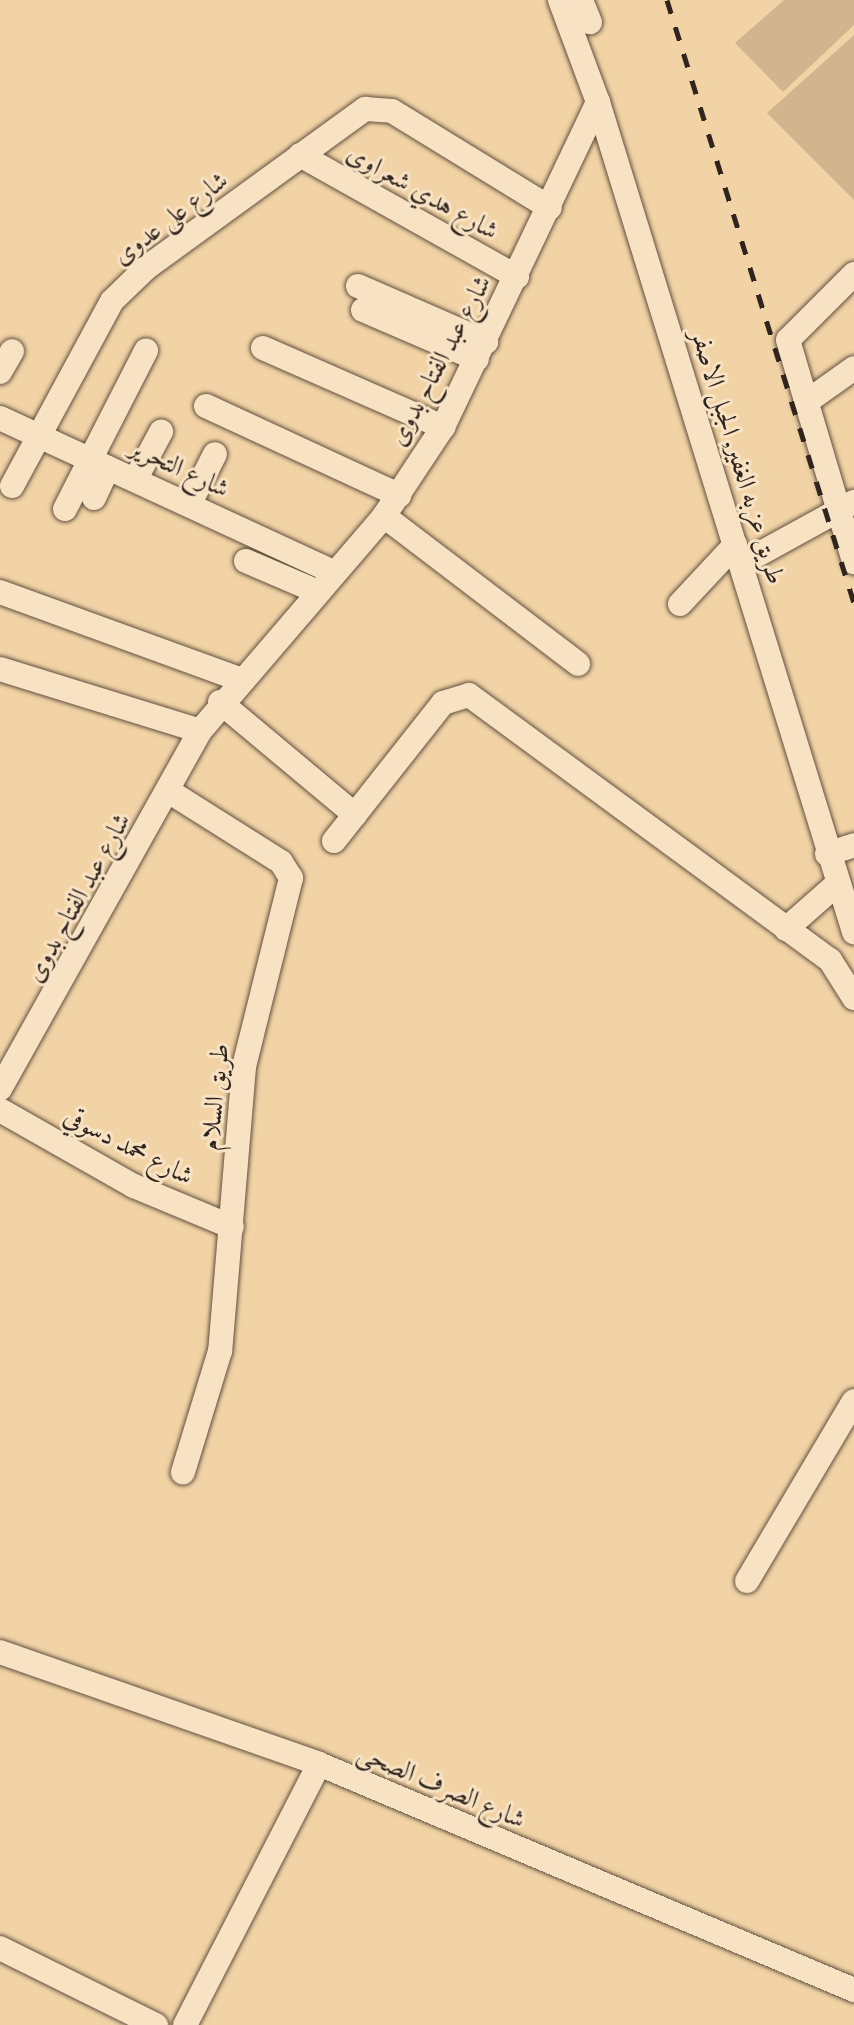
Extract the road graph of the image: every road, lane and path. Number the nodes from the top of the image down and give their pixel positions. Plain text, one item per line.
1 (576, 9) edge
2 (598, 102) junction
3 (300, 155) junction
4 (550, 208) junction
5 (854, 274) edge
6 (517, 277) junction
7 (361, 298) dead end
8 (263, 348) dead end
9 (146, 351) dead end
10 (482, 351) junction
11 (854, 368) edge
12 (805, 403) junction
13 (206, 406) dead end
14 (0, 418) edge
15 (443, 427) junction
16 (161, 432) dead end
17 (37, 435) junction
18 (215, 454) dead end
19 (98, 463) junction
20 (135, 480) junction
21 (12, 486) dead end
22 (399, 495) junction
23 (94, 498) dead end
24 (189, 505) junction
25 (65, 509) dead end
26 (849, 515) edge
27 (384, 516) junction
28 (738, 554) junction
29 (246, 561) dead end
30 (854, 562) edge
31 (334, 572) junction
32 (316, 591) junction
33 (0, 592) edge
34 (680, 604) dead end
35 (578, 664) dead end
36 (0, 669) edge
37 (239, 679) junction
38 (220, 702) junction
39 (200, 731) junction
40 (170, 792) junction
41 (355, 815) junction
42 (334, 841) dead end
43 (854, 845) edge
44 (827, 854) junction
45 (837, 884) junction
46 (786, 929) junction
47 (854, 929) edge
48 (854, 998) edge
49 (0, 1089) edge
50 (0, 1110) edge
51 (232, 1227) junction
52 (854, 1401) edge
53 (183, 1472) dead end
54 (747, 1581) dead end
55 (0, 1652) edge
56 (319, 1764) junction
57 (0, 1948) edge
58 (854, 1990) edge
59 (156, 2025) edge
60 (185, 2025) edge

1 - 2 street, طريق عزبه الغفير, الجبل الاصفر
2 - 4 street, شارع عبد الفتاح بدوى
2 - 28 street, طريق عزبه الغفير, الجبل الاصفر
3 - 4 street, شارع على عدوى
3 - 6 street, شارع هدي شعراوى
3 - 17 street, شارع على عدوى
4 - 6 street, شارع عبد الفتاح بدوى
5 - 12 street
6 - 10 street, شارع عبد الفتاح بدوى
7 - 10 street
8 - 15 street
9 - 19 street
10 - 15 street, شارع عبد الفتاح بدوى
11 - 12 street
12 - 26 street
13 - 22 street
14 - 17 street, شارع التحرير
15 - 22 street, شارع عبد الفتاح بدوى
16 - 20 street
17 - 19 street, شارع التحرير
17 - 21 street, شارع على عدوى
18 - 24 street
19 - 20 street, شارع التحرير
19 - 23 street
19 - 25 street
20 - 24 street, شارع التحرير
22 - 27 street, شارع عبد الفتاح بدوى
24 - 31 street, شارع التحرير
26 - 28 street
26 - 30 street
27 - 31 street, شارع عبد الفتاح بدوى
27 - 35 street
28 - 34 street
28 - 44 street, طريق عزبه الغفير, الجبل الاصفر
29 - 32 street
31 - 32 street, شارع عبد الفتاح بدوى
32 - 37 street, شارع عبد الفتاح بدوى
33 - 37 street
36 - 39 street
37 - 38 street, شارع عبد الفتاح بدوى
38 - 39 street, شارع عبد الفتاح بدوى
38 - 41 street
39 - 40 street, شارع عبد الفتاح بدوى
40 - 49 street, شارع عبد الفتاح بدوى
40 - 51 street, طريق السلام
41 - 42 street
41 - 46 street
43 - 44 street
44 - 45 street, طريق عزبه الغفير, الجبل الاصفر
45 - 46 street
45 - 47 street, طريق عزبه الغفير, الجبل الاصفر
46 - 48 street
50 - 51 street, شارع محمد دسوقي
51 - 53 street, طريق السلام
52 - 54 street
55 - 56 street, شارع الصرف الصحى
56 - 58 street, شارع الصرف الصحى
56 - 60 street
57 - 59 street

